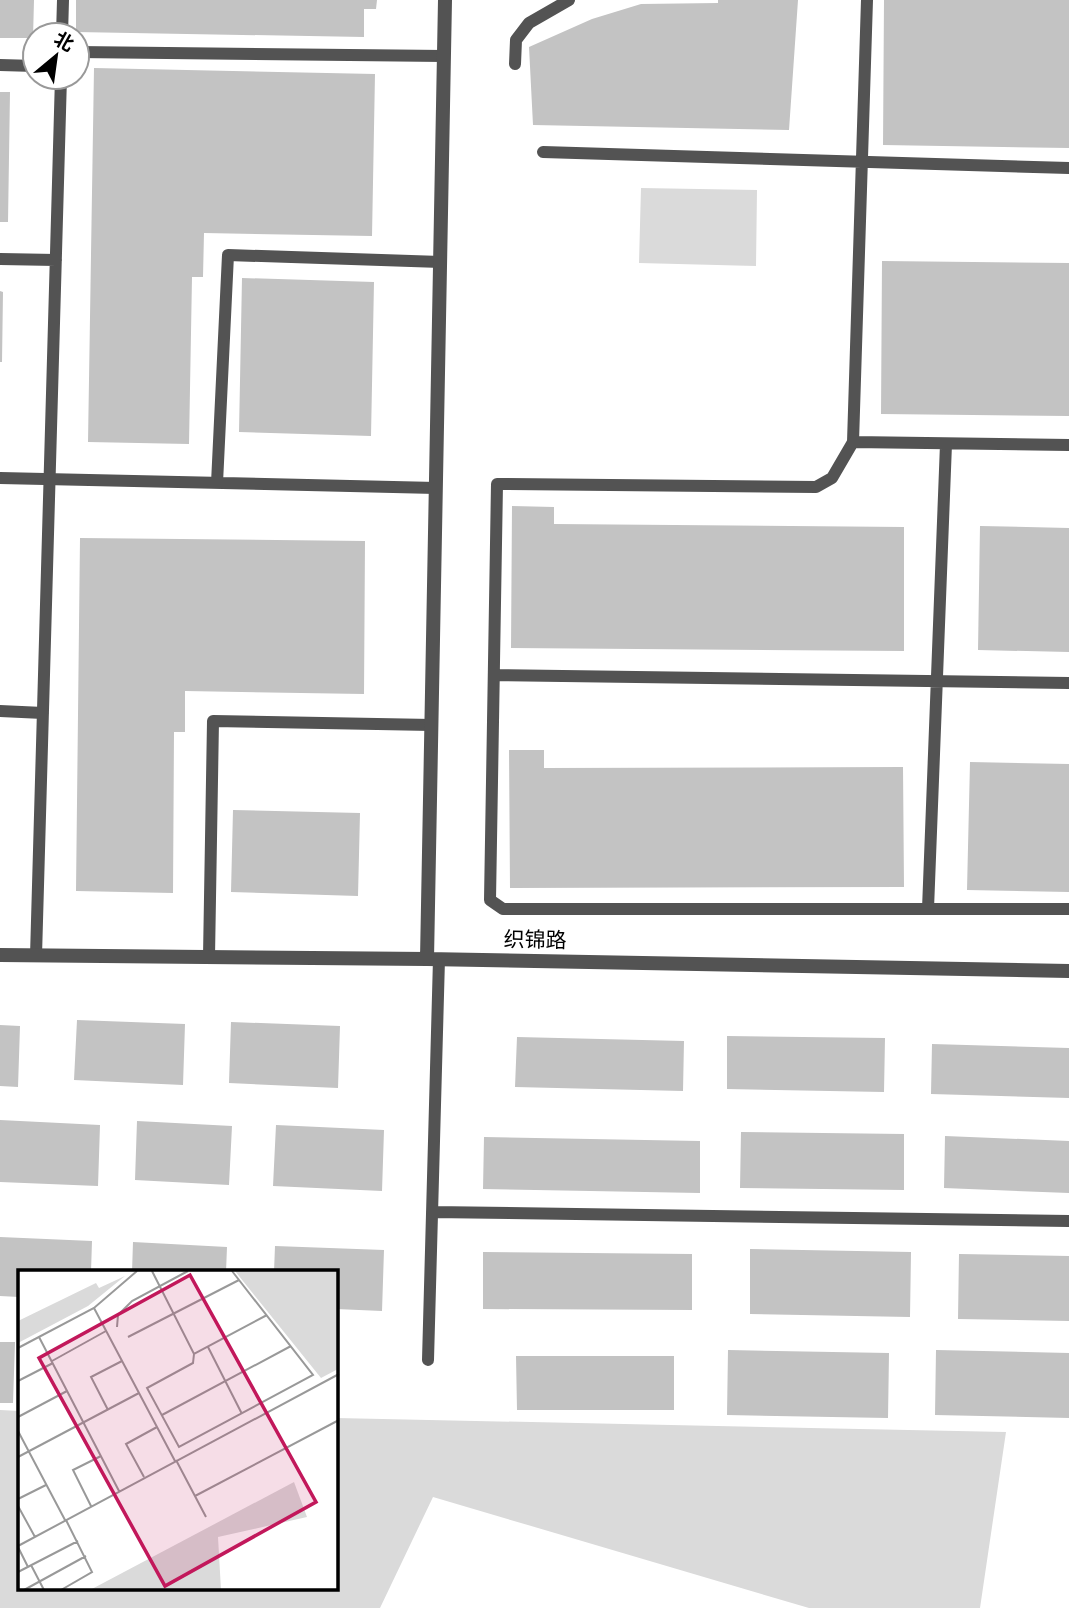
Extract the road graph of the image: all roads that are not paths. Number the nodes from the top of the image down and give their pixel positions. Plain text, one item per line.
1 (63, 0) edge
2 (445, 0) edge
3 (569, 0) edge
4 (867, 0) edge
5 (62, 21) edge
6 (91, 52) edge
7 (444, 56) junction
8 (515, 64) dead end
9 (0, 65) edge
10 (21, 66) edge
11 (61, 91) edge
12 (542, 152) dead end
13 (862, 161) junction
14 (1069, 168) edge
15 (0, 259) edge
16 (56, 260) junction
17 (440, 262) junction
18 (853, 442) junction
19 (946, 443) junction
20 (1069, 446) edge
21 (0, 478) edge
22 (50, 479) junction
23 (217, 483) junction
24 (436, 488) junction
25 (494, 675) junction
26 (937, 681) junction
27 (1069, 683) edge
28 (0, 711) edge
29 (43, 713) junction
30 (432, 725) junction
31 (928, 909) junction
32 (1069, 909) edge
33 (0, 955) edge
34 (36, 956) junction
35 (209, 957) junction
36 (433, 959) junction
37 (1069, 971) edge
38 (432, 1212) junction
39 (1069, 1221) edge
40 (428, 1360) dead end

1 - 5 lane
2 - 7 street
3 - 8 lane
4 - 13 lane
6 - 7 lane
7 - 17 street
9 - 10 lane
11 - 16 lane
12 - 13 lane
13 - 14 lane
13 - 18 lane
15 - 16 lane
16 - 22 lane
17 - 23 lane
17 - 24 street
18 - 19 lane
18 - 25 lane
19 - 20 lane
19 - 26 lane
21 - 22 lane
22 - 23 lane
22 - 29 lane
23 - 24 lane
24 - 30 street
25 - 26 lane
25 - 31 lane
26 - 27 lane
26 - 31 lane
28 - 29 lane
29 - 34 lane
30 - 35 lane
30 - 36 street
31 - 32 lane
33 - 34 street, 织锦路
34 - 35 street, 织锦路
35 - 36 street, 织锦路
36 - 37 street, 织锦路
36 - 38 lane
38 - 39 lane
38 - 40 lane

